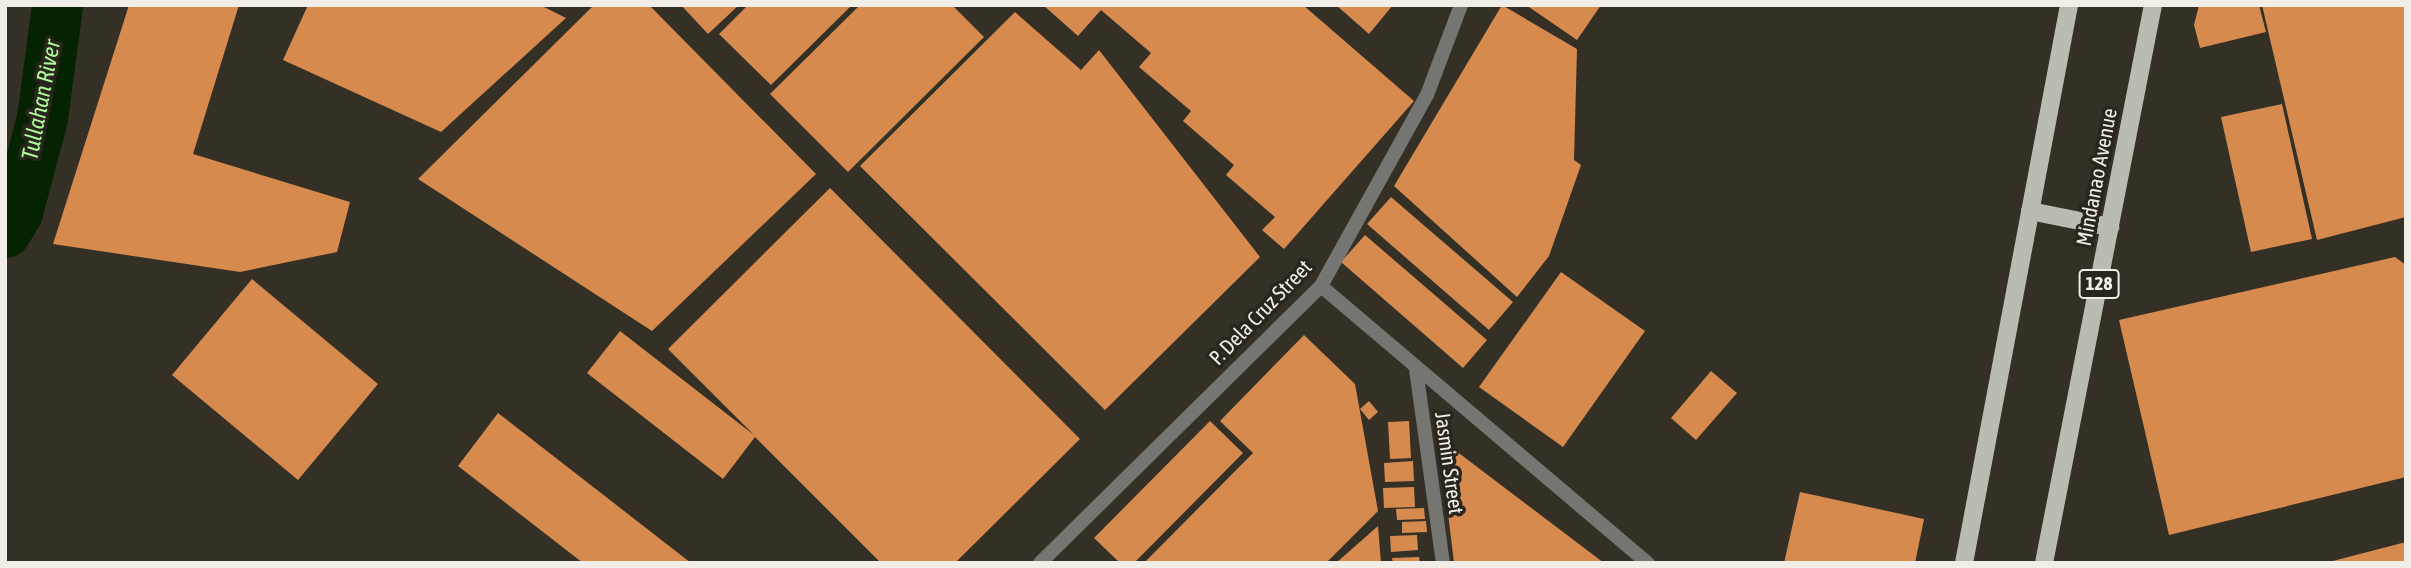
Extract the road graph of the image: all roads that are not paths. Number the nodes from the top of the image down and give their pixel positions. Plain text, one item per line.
1 (1461, 5) edge
2 (2069, 5) edge
3 (2153, 5) edge
4 (2030, 211) junction
5 (2110, 227) junction
6 (1321, 286) junction
7 (1416, 369) junction
8 (1040, 563) edge
9 (1443, 563) edge
10 (1648, 563) edge
11 (1964, 563) edge
12 (2044, 563) edge

1 - 6 street, P. Dela Cruz Street
2 - 4 main road
3 - 5 main road, Mindanao Avenue / 128
4 - 5 main road
4 - 11 main road
5 - 12 main road, Mindanao Avenue / 128
6 - 7 street
6 - 8 street, P. Dela Cruz Street
7 - 9 street, Jasmin Street
7 - 10 street

